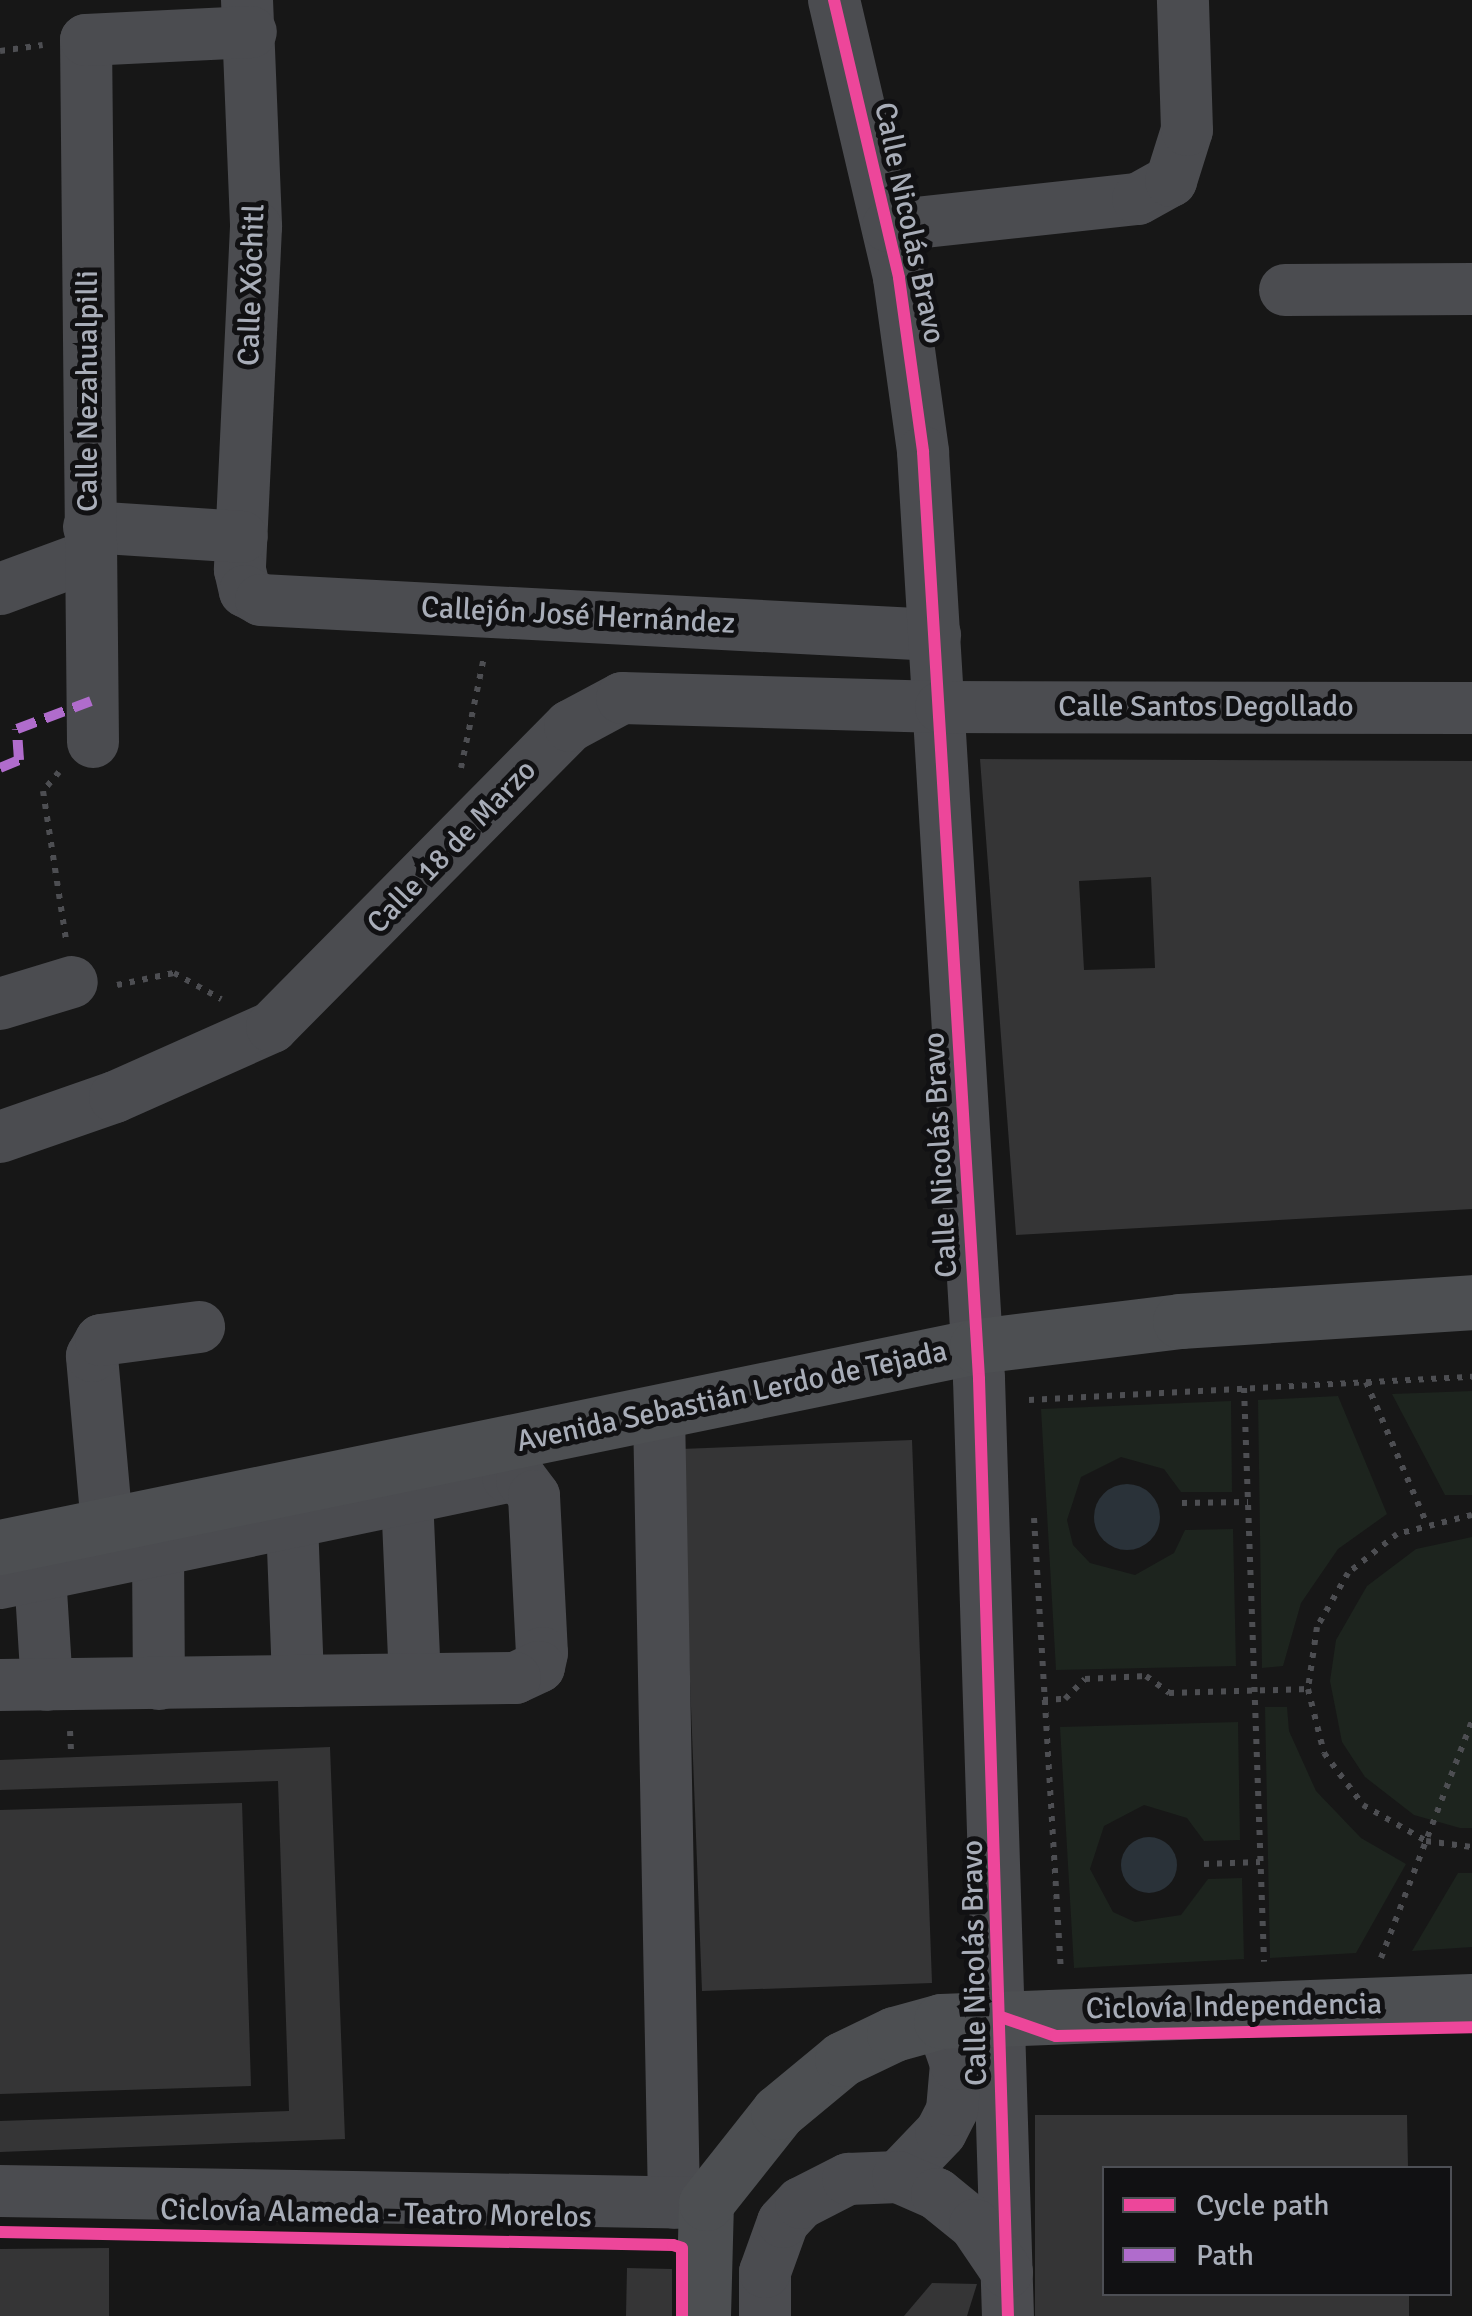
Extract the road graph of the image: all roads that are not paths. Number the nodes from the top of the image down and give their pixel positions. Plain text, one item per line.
1 (834, 0) edge
2 (1183, 0) edge
3 (249, 16) edge
4 (888, 226) junction
5 (1472, 289) edge
6 (1285, 290) dead end
7 (88, 542) junction
8 (241, 554) junction
9 (0, 589) edge
10 (936, 635) junction
11 (941, 706) junction
12 (1472, 708) edge
13 (93, 742) dead end
14 (72, 982) road end
15 (0, 1004) edge
16 (0, 1138) edge
17 (1472, 1302) edge
18 (199, 1328) dead end
19 (977, 1346) junction
20 (658, 1413) junction
21 (407, 1497) junction
22 (292, 1522) junction
23 (107, 1525) junction
24 (158, 1550) junction
25 (13, 1569) edge
26 (415, 1679) junction
27 (298, 1681) junction
28 (159, 1684) junction
29 (24, 1685) edge
30 (1472, 2000) edge
31 (1001, 2017) junction
32 (941, 2021) junction
33 (898, 2177) junction
34 (0, 2192) edge
35 (690, 2203) junction
36 (1008, 2294) edge
37 (703, 2316) edge
38 (765, 2316) edge

1 - 4 street, Calle Nicolás Bravo
2 - 4 street
3 - 7 street, Calle Nezahualpilli
3 - 8 street, Calle Xóchitl
4 - 10 street, Calle Nicolás Bravo
5 - 6 street
7 - 8 street
7 - 9 street
7 - 13 street, Calle Nezahualpilli
8 - 10 street, Callejón José Hernández
10 - 11 street, Calle Nicolás Bravo
11 - 12 street, Calle Santos Degollado
11 - 16 street, Calle 18 de Marzo
11 - 19 street, Calle Nicolás Bravo
14 - 15 street
17 - 19 main road, Avenida Sebastián Lerdo de Tejada
18 - 23 street
19 - 20 main road, Avenida Sebastián Lerdo de Tejada
19 - 31 street, Calle Nicolás Bravo
20 - 23 main road, Avenida Sebastián Lerdo de Tejada
20 - 35 street
21 - 22 street
21 - 26 street
21 - 26 street
22 - 24 street
22 - 27 street
23 - 25 main road, Avenida Sebastián Lerdo de Tejada
24 - 25 street
24 - 28 street
25 - 29 street
26 - 27 street
27 - 28 street
28 - 29 street
30 - 31 main road
31 - 32 main road
31 - 36 street, Calle Nicolás Bravo
32 - 33 street
32 - 35 main road
33 - 36 street
33 - 38 street
34 - 35 street
35 - 37 main road

